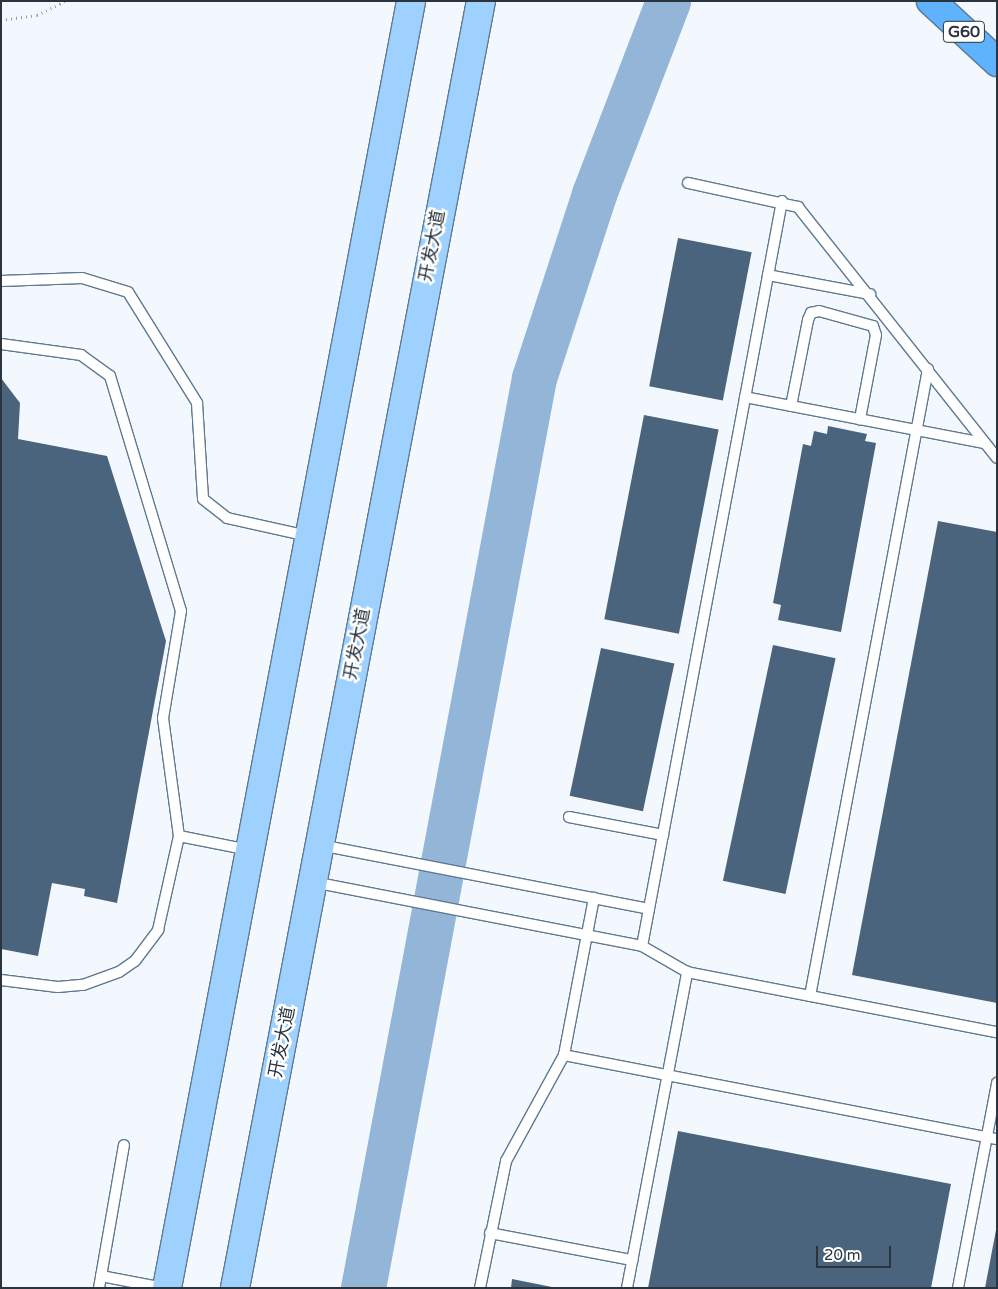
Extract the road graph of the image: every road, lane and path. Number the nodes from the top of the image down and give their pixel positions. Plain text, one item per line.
1 (66, 1) edge
2 (411, 1) edge
3 (481, 1) edge
4 (931, 1) edge
5 (1, 20) edge
6 (997, 62) edge
7 (688, 182) dead end
8 (782, 201) junction
9 (768, 275) junction
10 (1, 281) edge
11 (870, 294) junction
12 (1, 344) edge
13 (928, 369) junction
14 (745, 397) junction
15 (792, 406) junction
16 (860, 419) junction
17 (917, 430) junction
18 (985, 443) junction
19 (997, 458) edge
20 (308, 536) junction
21 (569, 817) dead end
22 (663, 835) junction
23 (179, 836) junction
24 (319, 845) junction
25 (249, 850) junction
26 (312, 882) junction
27 (594, 898) junction
28 (649, 909) junction
29 (587, 935) junction
30 (642, 946) junction
31 (687, 972) junction
32 (1, 980) edge
33 (810, 996) junction
34 (997, 1032) edge
35 (564, 1055) junction
36 (667, 1076) junction
37 (997, 1083) edge
38 (992, 1138) edge
39 (124, 1145) dead end
40 (490, 1233) junction
41 (632, 1260) junction
42 (101, 1276) junction
43 (100, 1288) edge
44 (165, 1288) edge
45 (236, 1288) edge
46 (480, 1288) edge
47 (627, 1288) edge
48 (958, 1288) edge

1 - 5 path
2 - 20 main road
3 - 24 main road, 开发大道
4 - 6 highway, G60
7 - 8 lane
8 - 9 lane
8 - 11 lane
9 - 11 lane
9 - 14 lane
10 - 20 lane
11 - 13 lane
12 - 23 lane
13 - 17 lane
13 - 18 lane
14 - 15 lane
14 - 22 lane
15 - 16 lane
15 - 16 lane
16 - 17 lane
17 - 18 lane
17 - 33 lane
18 - 19 lane
20 - 25 main road
21 - 22 lane
22 - 28 lane
23 - 25 lane
23 - 32 lane
24 - 26 main road, 开发大道
24 - 27 lane
25 - 44 main road
26 - 29 lane
26 - 45 main road, 开发大道
27 - 28 lane
27 - 29 lane
28 - 30 lane
29 - 30 lane
29 - 35 lane
30 - 31 lane
31 - 33 lane
31 - 36 lane
33 - 34 lane
35 - 36 lane
35 - 40 lane
36 - 38 lane
36 - 41 lane
37 - 38 lane
38 - 48 lane
39 - 42 lane
40 - 41 lane
40 - 46 lane
41 - 47 lane
42 - 43 lane
42 - 44 lane

